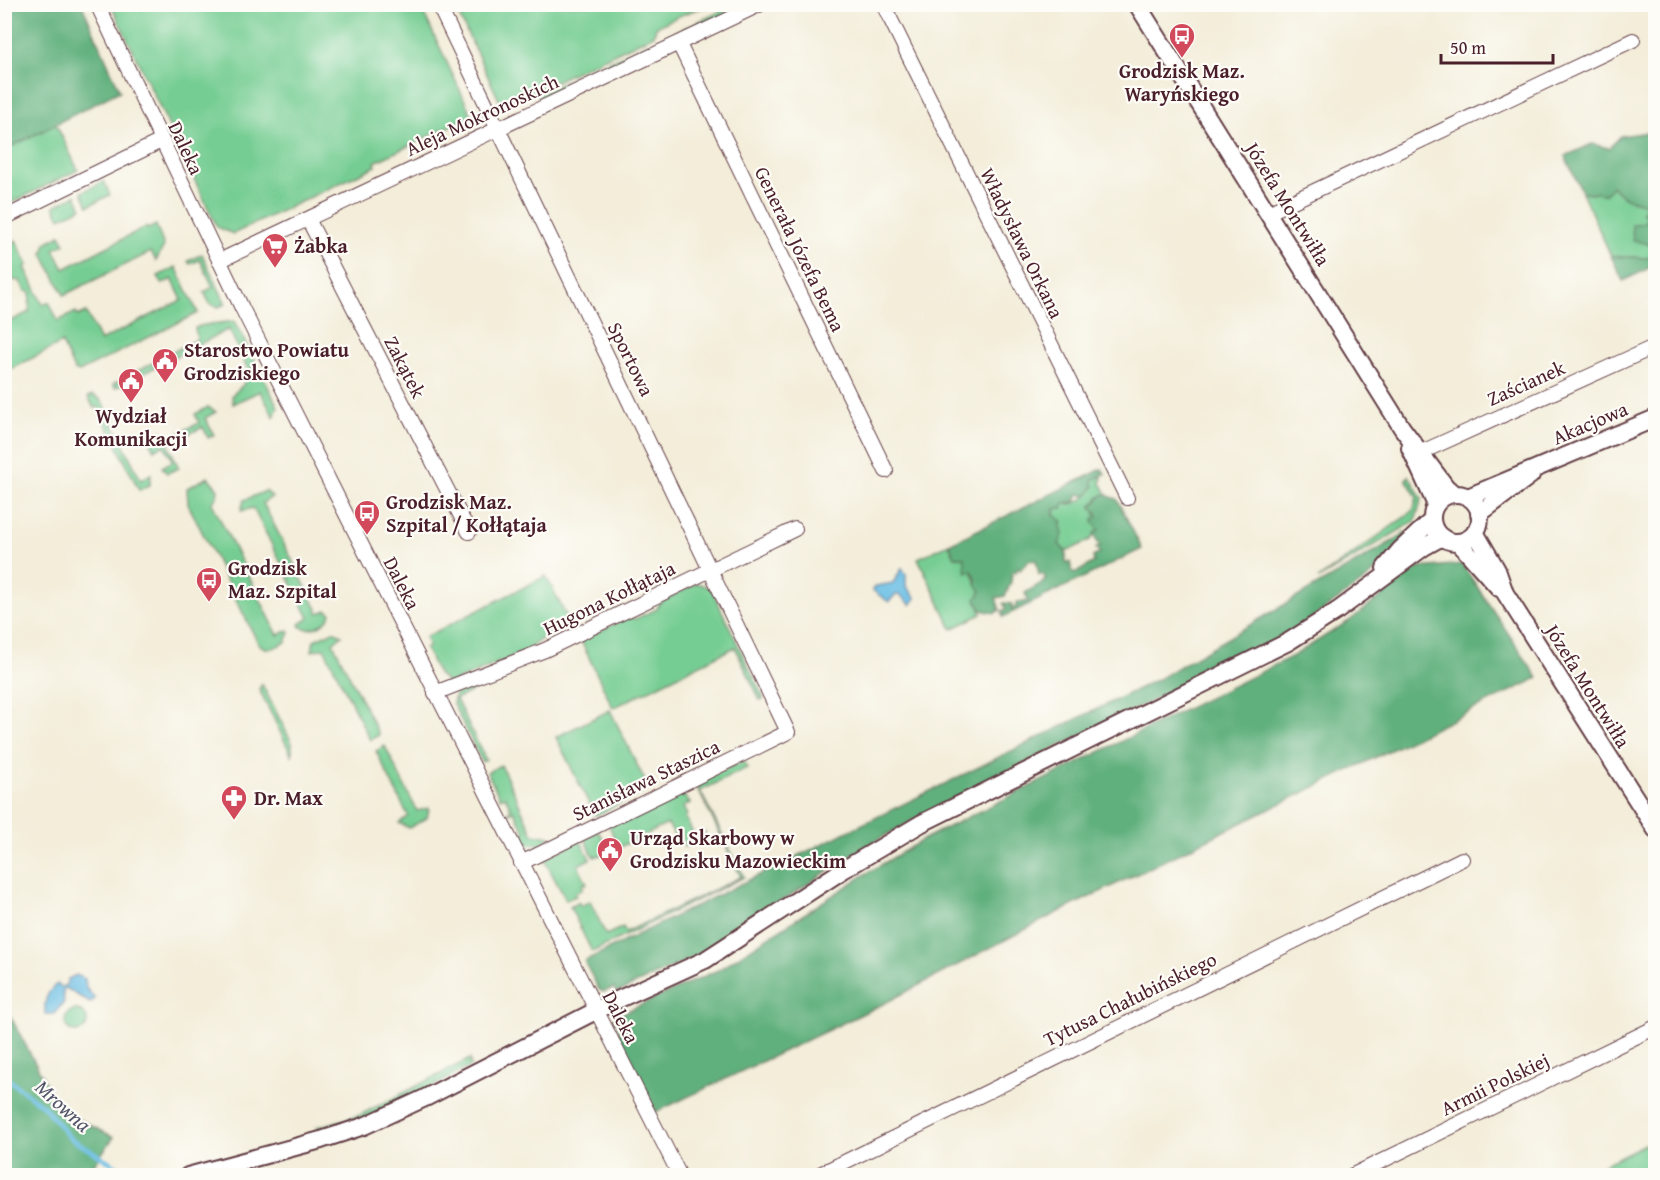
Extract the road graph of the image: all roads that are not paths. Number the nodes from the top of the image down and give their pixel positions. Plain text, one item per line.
1 (97, 4) edge
2 (438, 4) edge
3 (761, 4) edge
4 (883, 4) edge
5 (1137, 4) edge
6 (1633, 40) dead end
7 (679, 44) junction
8 (497, 130) junction
9 (161, 141) junction
10 (1268, 213) junction
11 (4, 218) edge
12 (308, 219) junction
13 (219, 261) junction
14 (1656, 346) edge
15 (1656, 418) edge
16 (1417, 454) junction
17 (1541, 467) junction
18 (886, 471) dead end
19 (1461, 496) junction
20 (1127, 498) dead end
21 (1434, 513) junction
22 (1479, 514) junction
23 (795, 529) dead end
24 (468, 532) dead end
25 (1475, 532) junction
26 (1450, 540) junction
27 (712, 570) junction
28 (1373, 583) junction
29 (1505, 593) junction
30 (435, 693) junction
31 (788, 732) joint
32 (1656, 830) edge
33 (1462, 859) dead end
34 (521, 863) junction
35 (596, 1011) junction
36 (1656, 1027) edge
37 (188, 1176) edge
38 (680, 1176) edge
39 (816, 1176) edge
40 (1351, 1176) edge

1 - 9 street, Daleka
2 - 8 street, Sportowa
3 - 7 street, Aleja Mokronoskich
4 - 20 street, Władysława Orkana
5 - 10 street, Józefa Montwiłła
6 - 10 street
7 - 8 street, Aleja Mokronoskich
7 - 18 street, Generała Józefa Bema
8 - 12 street, Aleja Mokronoskich
8 - 27 street, Sportowa
9 - 11 street
9 - 13 street, Daleka
10 - 16 street, Józefa Montwiłła
12 - 13 street, Aleja Mokronoskich
12 - 24 street, Zakątek
13 - 30 street, Daleka
14 - 16 street, Zaścianek
15 - 17 street, Akacjowa
16 - 19 street, Józefa Montwiłła
16 - 21 street, Józefa Montwiłła
17 - 19 street, Akacjowa
17 - 22 street, Akacjowa
19 - 21 street
19 - 22 street
21 - 26 street
21 - 28 street
22 - 25 street
23 - 27 street, Hugona Kołłątaja
25 - 26 street
25 - 29 street, Józefa Montwiłła
26 - 28 street
26 - 29 street, Józefa Montwiłła
27 - 30 street, Hugona Kołłątaja
27 - 31 street, Sportowa
28 - 35 street
29 - 32 street, Józefa Montwiłła
30 - 34 street, Daleka
31 - 34 street, Stanisława Staszica
33 - 39 street, Tytusa Chałubińskiego
34 - 35 street, Daleka
35 - 37 street
35 - 38 street, Daleka
36 - 40 street, Armii Polskiej

